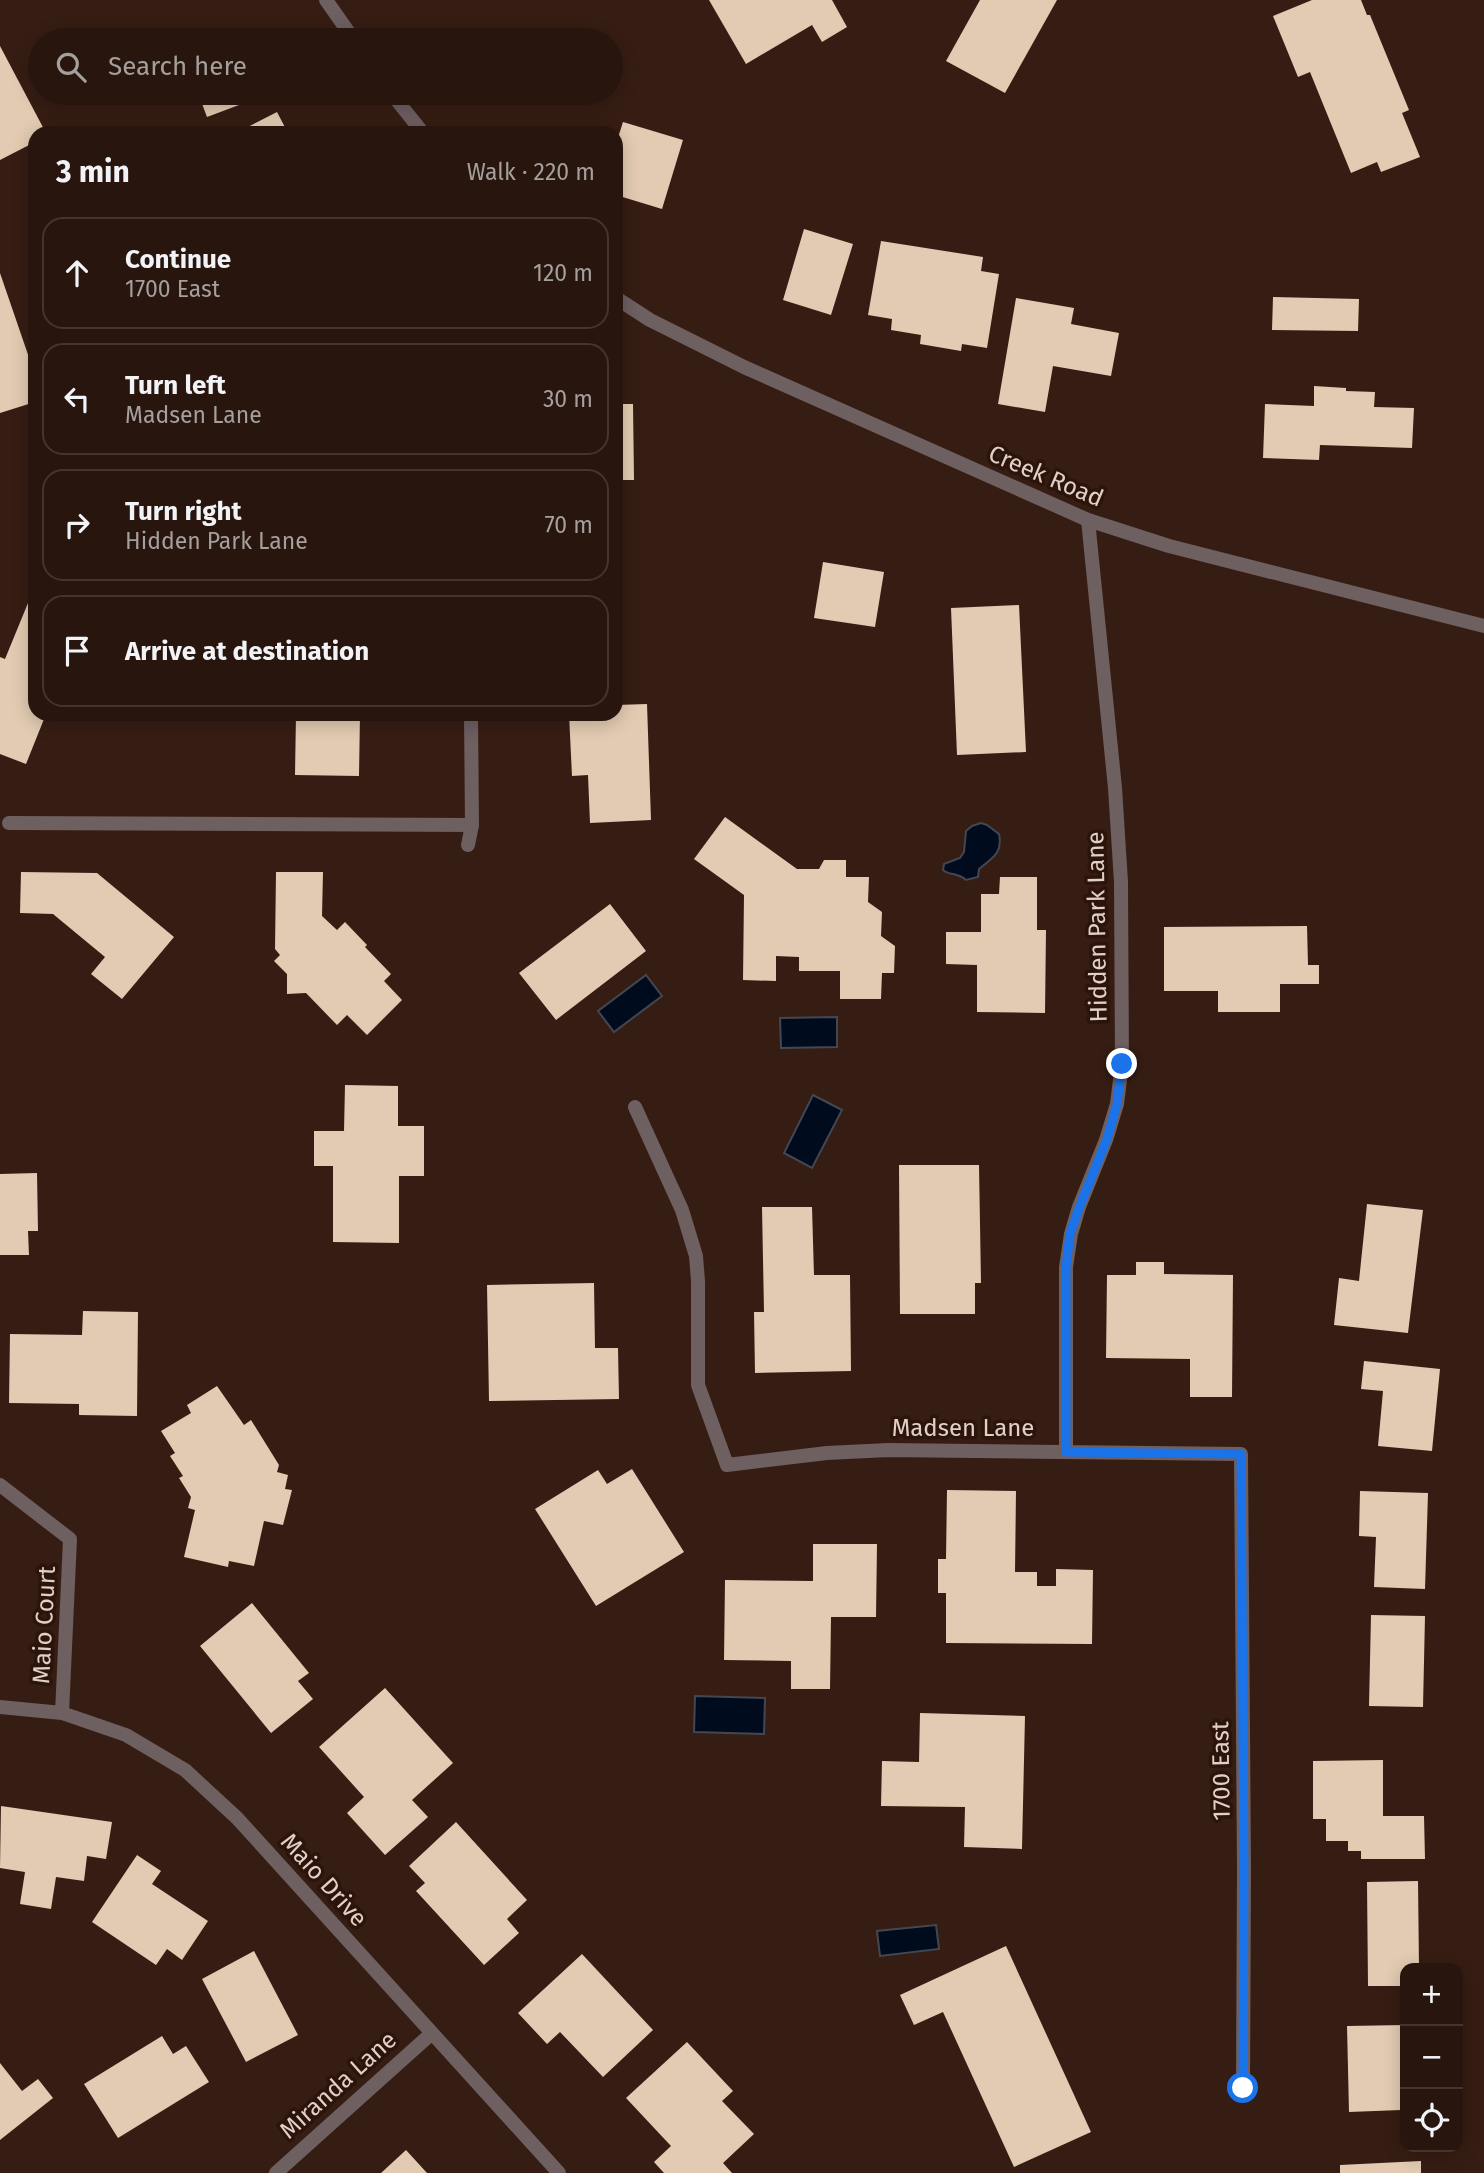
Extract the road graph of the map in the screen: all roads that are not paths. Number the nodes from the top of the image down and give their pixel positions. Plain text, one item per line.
1 (326, 0) edge
2 (346, 28) edge
3 (401, 105) edge
4 (417, 126) edge
5 (623, 303) edge
6 (1088, 520) junction
7 (1484, 626) edge
8 (471, 721) edge
9 (9, 823) dead end
10 (472, 825) junction
11 (468, 845) dead end
12 (635, 1107) dead end
13 (1066, 1452) junction
14 (1241, 1454) joint
15 (0, 1485) edge
16 (0, 1707) edge
17 (62, 1713) junction
18 (432, 2033) junction
19 (1243, 2088) dead end
20 (276, 2173) edge
21 (559, 2173) edge

1 - 2 street
3 - 4 street
5 - 6 street, Creek Road
6 - 7 street, Creek Road
6 - 13 street, Hidden Park Lane
8 - 10 street
9 - 10 street
10 - 11 street
12 - 13 street, Madsen Lane
13 - 14 street, Madsen Lane
14 - 19 street, 1700 East
15 - 17 street, Maio Court
16 - 17 street, Maio Drive
17 - 18 street, Maio Drive
18 - 20 street, Miranda Lane
18 - 21 street, Maio Drive

